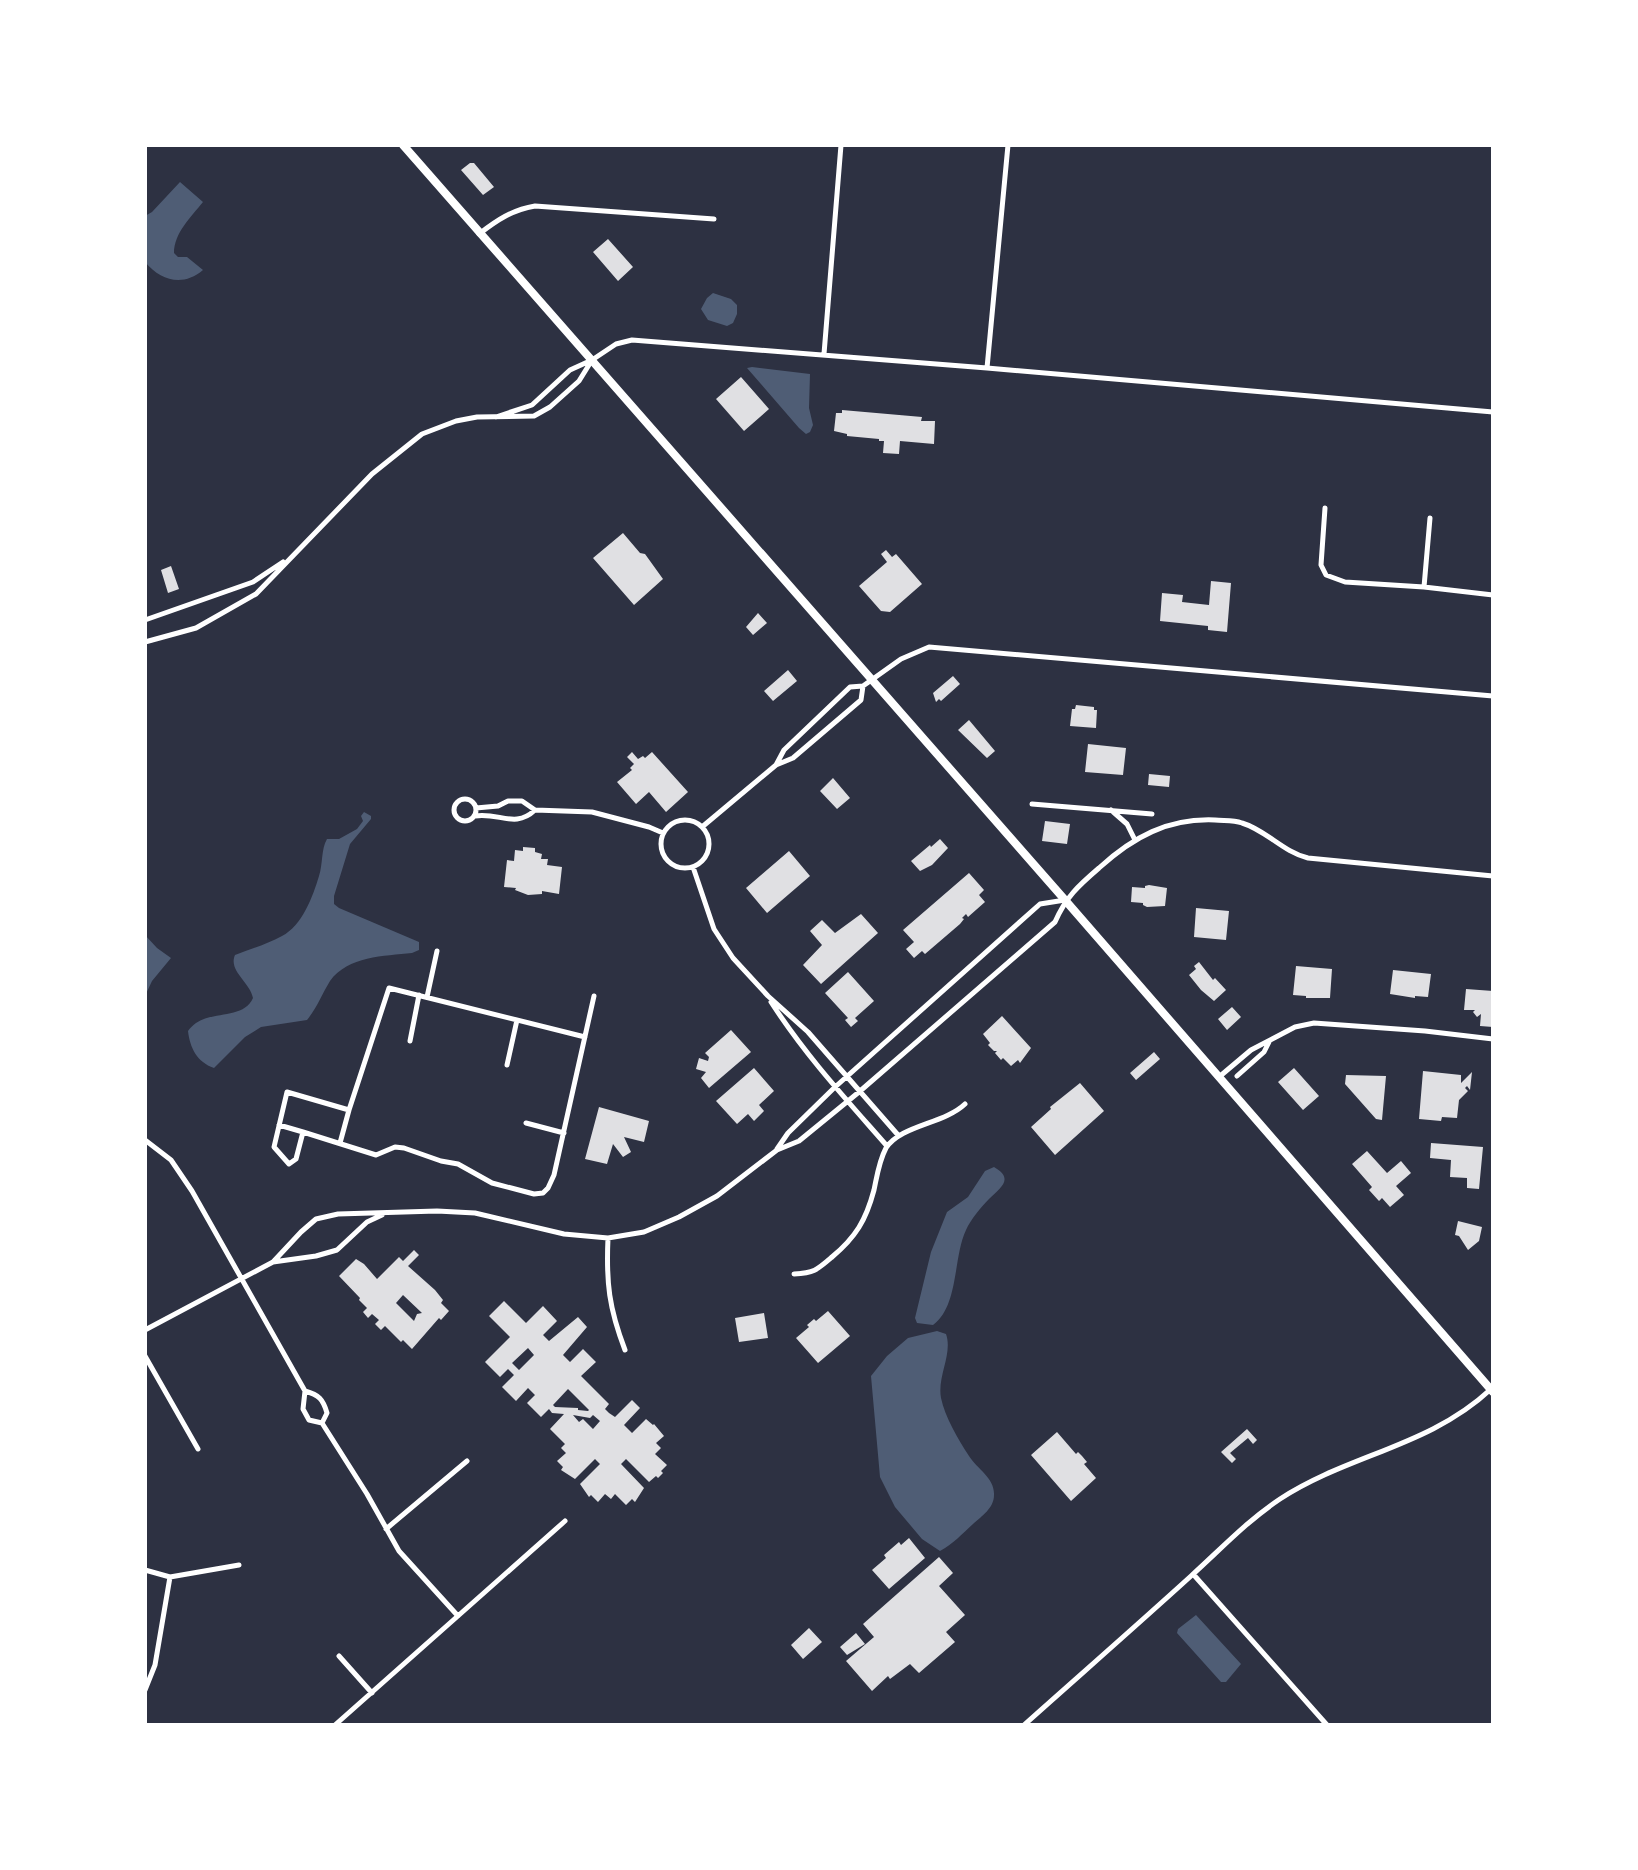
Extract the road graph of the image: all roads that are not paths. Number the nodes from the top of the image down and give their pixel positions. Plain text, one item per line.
1 (403, 145) edge
2 (841, 145) edge
3 (1008, 145) edge
4 (714, 219) dead end
5 (479, 234) junction
6 (824, 354) junction
7 (592, 360) junction
8 (987, 368) junction
9 (1493, 412) edge
10 (496, 416) junction
11 (1325, 508) dead end
12 (1430, 518) dead end
13 (291, 556) junction
14 (1424, 587) junction
15 (1493, 595) edge
16 (145, 620) edge
17 (145, 642) edge
18 (872, 680) junction
19 (863, 687) junction
20 (1493, 696) edge
21 (776, 765) junction
22 (1032, 804) dead end
23 (535, 810) junction
24 (1111, 810) junction
25 (1152, 814) dead end
26 (702, 827) junction
27 (663, 833) junction
28 (1135, 839) junction
29 (693, 867) junction
30 (1493, 876) edge
31 (1065, 900) junction
32 (437, 951) dead end
33 (419, 995) junction
34 (594, 996) dead end
35 (768, 996) junction
36 (427, 997) junction
37 (517, 1020) junction
38 (585, 1037) junction
39 (1493, 1039) edge
40 (410, 1041) dead end
41 (1269, 1042) junction
42 (507, 1065) dead end
43 (848, 1076) junction
44 (1237, 1076) dead end
45 (1219, 1078) junction
46 (834, 1088) junction
47 (859, 1092) junction
48 (848, 1101) junction
49 (965, 1104) dead end
50 (349, 1110) junction
51 (526, 1123) dead end
52 (279, 1125) junction
53 (303, 1132) junction
54 (564, 1133) junction
55 (898, 1135) junction
56 (145, 1140) edge
57 (340, 1143) junction
58 (887, 1146) junction
59 (776, 1150) junction
60 (384, 1214) junction
61 (608, 1238) junction
62 (273, 1262) junction
63 (794, 1274) dead end
64 (244, 1279) junction
65 (145, 1331) edge
66 (625, 1350) dead end
67 (145, 1356) edge
68 (1492, 1390) edge
69 (305, 1391) junction
70 (322, 1423) junction
71 (198, 1449) dead end
72 (467, 1461) dead end
73 (565, 1521) dead end
74 (386, 1529) junction
75 (239, 1566) dead end
76 (145, 1570) edge
77 (1193, 1574) junction
78 (170, 1577) junction
79 (458, 1616) junction
80 (339, 1656) dead end
81 (145, 1690) edge
82 (372, 1692) junction
83 (335, 1725) edge
84 (1024, 1725) edge
85 (1327, 1725) edge

1 - 5 main road
2 - 6 street
3 - 8 street
4 - 5 street
5 - 7 main road
6 - 7 street
6 - 8 street
7 - 10 street
7 - 10 street
7 - 18 main road
8 - 9 street
10 - 13 street
11 - 14 street
12 - 14 street
13 - 16 street
13 - 17 street
14 - 15 street
18 - 19 street
18 - 20 street
18 - 31 main road
19 - 21 street
19 - 21 street
21 - 26 street
22 - 24 street
23 - 23 street
23 - 27 street
24 - 25 street
24 - 28 street
26 - 27 street
26 - 29 street
27 - 29 street
28 - 30 street
28 - 31 street
29 - 35 street
31 - 43 street
31 - 45 main road
31 - 47 street
32 - 36 street
33 - 36 street
33 - 40 street
33 - 50 street
34 - 38 street
35 - 43 street
35 - 46 street
36 - 37 street
37 - 38 street
37 - 42 street
38 - 54 street
39 - 41 street
41 - 44 street
41 - 45 street
43 - 46 street
43 - 47 street
45 - 68 main road
46 - 48 street
46 - 59 street
47 - 48 street
47 - 55 street
48 - 58 street
48 - 59 street
49 - 55 street
50 - 52 street
50 - 57 street
51 - 54 street
52 - 53 street
52 - 53 street
53 - 57 street
54 - 57 street
55 - 58 street
56 - 64 street
58 - 63 street
59 - 61 street
60 - 61 street
60 - 62 street
60 - 62 street
61 - 66 street
62 - 64 street
64 - 65 street
64 - 69 street
67 - 71 street
68 - 77 street
69 - 70 street
69 - 70 street
70 - 74 street
72 - 74 street
73 - 79 street
74 - 79 street
75 - 78 street
76 - 78 street
77 - 84 street
77 - 85 street
78 - 81 street
79 - 82 street
80 - 82 street
82 - 83 street

